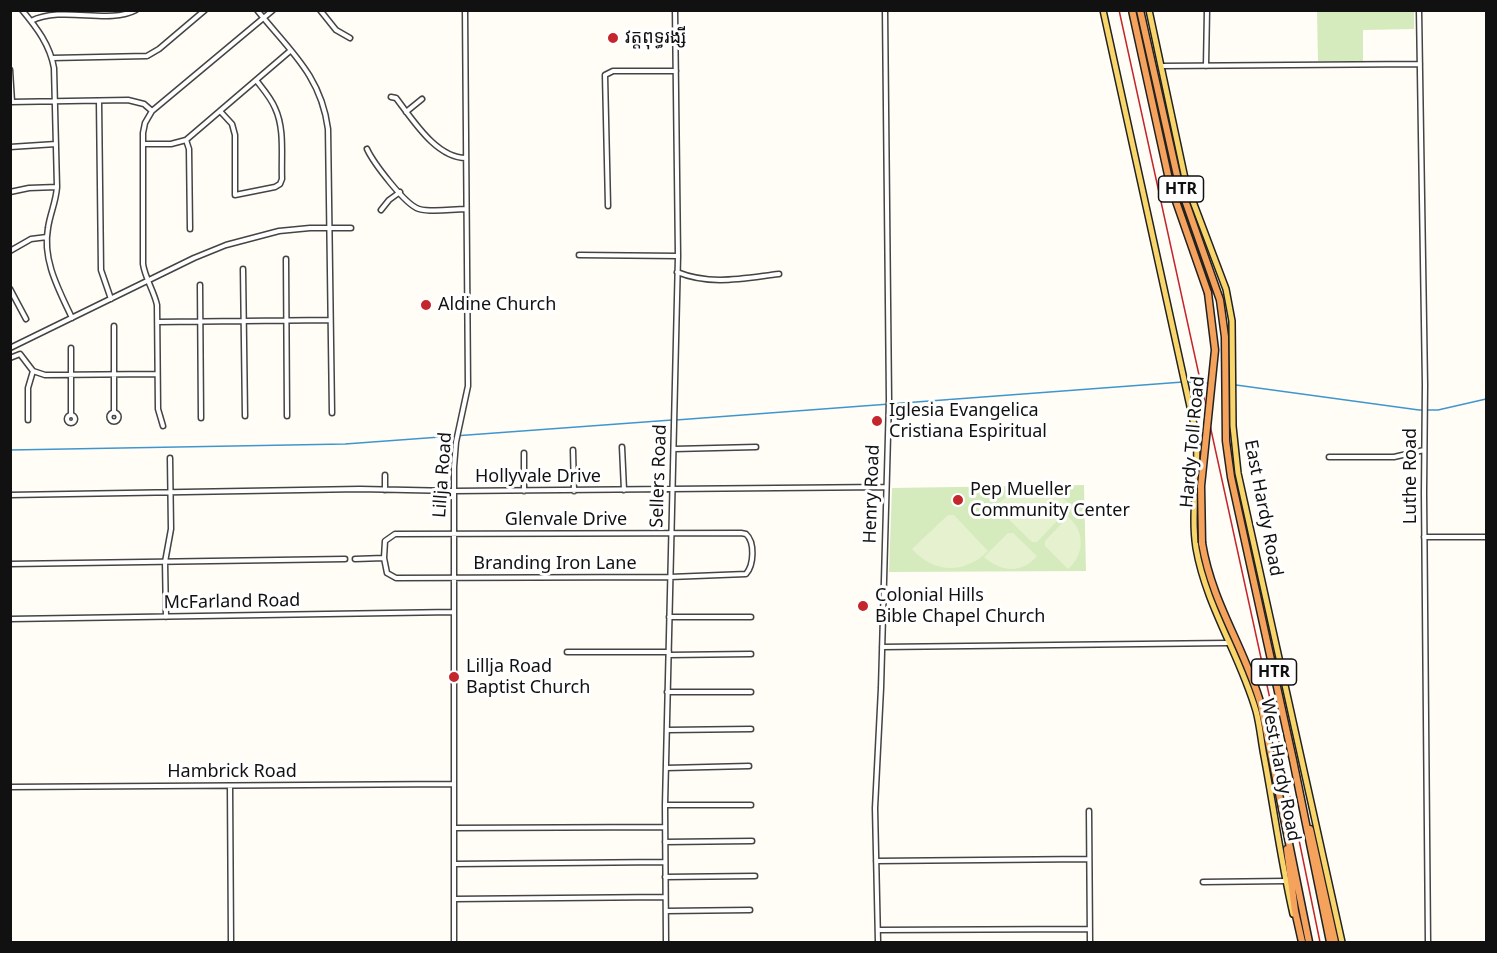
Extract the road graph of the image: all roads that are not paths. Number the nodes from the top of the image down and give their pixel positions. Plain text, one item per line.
1 (22, 10) edge
2 (136, 10) edge
3 (204, 10) edge
4 (257, 10) edge
5 (273, 10) edge
6 (320, 10) edge
7 (465, 10) edge
8 (675, 10) edge
9 (885, 10) edge
10 (1103, 10) edge
11 (1132, 10) edge
12 (1140, 10) edge
13 (1149, 10) edge
14 (1207, 10) edge
15 (1419, 10) edge
16 (263, 18) junction
17 (31, 21) junction
18 (350, 38) dead end
19 (291, 51) junction
20 (52, 58) junction
21 (1420, 64) junction
22 (1160, 66) junction
23 (1206, 66) junction
24 (10, 70) edge
25 (676, 71) junction
26 (256, 80) junction
27 (390, 97) dead end
28 (422, 99) dead end
29 (55, 100) junction
30 (99, 101) junction
31 (11, 102) edge
32 (152, 111) junction
33 (220, 111) junction
34 (406, 112) junction
35 (186, 140) junction
36 (56, 144) junction
37 (143, 144) junction
38 (10, 147) edge
39 (367, 148) dead end
40 (466, 158) junction
41 (57, 188) junction
42 (10, 192) edge
43 (400, 192) junction
44 (608, 206) dead end
45 (466, 209) junction
46 (381, 210) dead end
47 (328, 227) junction
48 (351, 228) dead end
49 (190, 229) dead end
50 (47, 237) junction
51 (10, 251) edge
52 (579, 255) dead end
53 (678, 256) junction
54 (286, 259) dead end
55 (243, 269) dead end
56 (677, 272) junction
57 (779, 274) dead end
58 (148, 281) junction
59 (200, 285) dead end
60 (10, 289) edge
61 (111, 298) junction
62 (72, 318) junction
63 (26, 319) dead end
64 (330, 320) junction
65 (286, 321) junction
66 (158, 322) junction
67 (200, 322) junction
68 (243, 322) junction
69 (114, 326) dead end
70 (10, 348) edge
71 (71, 348) dead end
72 (10, 358) edge
73 (33, 371) junction
74 (114, 374) junction
75 (157, 374) junction
76 (71, 375) junction
77 (114, 413) dead end
78 (332, 413) dead end
79 (71, 415) dead end
80 (245, 416) dead end
81 (287, 416) dead end
82 (201, 418) dead end
83 (28, 420) dead end
84 (163, 426) dead end
85 (622, 447) dead end
86 (756, 447) dead end
87 (674, 449) junction
88 (573, 450) dead end
89 (1424, 450) junction
90 (524, 453) dead end
91 (1329, 457) dead end
92 (170, 458) dead end
93 (385, 475) dead end
94 (885, 487) junction
95 (385, 490) junction
96 (574, 490) junction
97 (624, 490) junction
98 (673, 490) junction
99 (453, 491) junction
100 (524, 491) junction
101 (171, 492) junction
102 (10, 495) edge
103 (671, 533) junction
104 (453, 534) junction
105 (1424, 537) junction
106 (1486, 537) edge
107 (751, 553) joint
108 (384, 558) junction
109 (345, 559) dead end
110 (355, 559) dead end
111 (165, 562) junction
112 (10, 564) edge
113 (670, 576) junction
114 (453, 578) junction
115 (453, 612) junction
116 (166, 617) junction
117 (669, 617) junction
118 (751, 617) dead end
119 (10, 619) edge
120 (1228, 643) junction
121 (882, 647) junction
122 (567, 652) dead end
123 (669, 653) junction
124 (751, 654) dead end
125 (668, 692) junction
126 (751, 692) dead end
127 (751, 729) dead end
128 (667, 730) junction
129 (1293, 760) junction
130 (749, 766) dead end
131 (666, 768) junction
132 (454, 784) junction
133 (230, 786) junction
134 (10, 787) edge
135 (751, 804) dead end
136 (665, 805) junction
137 (1089, 811) dead end
138 (665, 827) junction
139 (454, 828) junction
140 (1286, 831) junction
141 (752, 841) dead end
142 (665, 842) junction
143 (1089, 859) junction
144 (876, 861) junction
145 (665, 862) junction
146 (454, 864) junction
147 (755, 876) dead end
148 (665, 877) junction
149 (1286, 881) junction
150 (1203, 882) dead end
151 (665, 897) junction
152 (454, 899) junction
153 (750, 910) dead end
154 (666, 911) junction
155 (1090, 929) junction
156 (878, 930) junction
157 (231, 942) edge
158 (454, 942) edge
159 (666, 942) edge
160 (878, 942) edge
161 (1090, 942) edge
162 (1301, 942) edge
163 (1310, 942) edge
164 (1330, 942) edge
165 (1335, 942) edge
166 (1342, 942) edge
167 (1428, 942) edge

1 - 17 street
2 - 17 street
3 - 20 street
4 - 16 street
5 - 16 street
6 - 18 street
7 - 40 street, Lillja Road
8 - 25 street, Sellers Road
9 - 94 street, Henry Road
10 - 120 main road, West Hardy Road
11 - 140 highway, Hardy Toll Road / HTR, bridge
12 - 129 highway, Hardy Toll Road / HTR
13 - 22 main road, East Hardy Road
14 - 23 street
15 - 21 street, Luthe Road
16 - 19 street
16 - 32 street
17 - 20 street
19 - 26 street
19 - 47 street
20 - 29 street
21 - 23 street
21 - 89 street, Luthe Road
22 - 23 street
22 - 166 main road, East Hardy Road
24 - 31 street
25 - 44 street
25 - 53 street, Sellers Road
26 - 33 street
26 - 33 street
27 - 34 street
28 - 34 street
29 - 30 street
29 - 31 street
29 - 36 street
30 - 32 street
30 - 61 street
32 - 37 street
33 - 35 street
34 - 40 street
35 - 37 street
35 - 49 street
36 - 38 street
36 - 41 street
37 - 58 street
39 - 43 street
40 - 45 street, Lillja Road
41 - 42 street
41 - 50 street
43 - 45 street
43 - 46 street
45 - 99 street, Lillja Road
47 - 48 street
47 - 58 street
47 - 64 street
50 - 51 street
50 - 62 street
52 - 53 street
53 - 56 street, Sellers Road
54 - 65 street
55 - 68 street
56 - 57 street
56 - 87 street, Sellers Road
58 - 61 street
58 - 66 street
59 - 67 street
60 - 63 street
61 - 62 street
62 - 70 street
64 - 65 street
64 - 78 street
65 - 68 street
65 - 81 street
66 - 67 street
66 - 75 street
67 - 68 street
67 - 82 street
68 - 80 street
69 - 74 street
71 - 76 street
72 - 73 street
73 - 76 street
73 - 83 street
74 - 75 street
74 - 76 street
74 - 77 street
75 - 84 street
76 - 79 street
85 - 97 street
86 - 87 street
87 - 98 street, Sellers Road
88 - 96 street
89 - 91 street
89 - 105 street, Luthe Road
90 - 100 street
92 - 101 street
93 - 95 street
94 - 98 street, Hollyvale Drive
94 - 121 street, Henry Road
95 - 99 street, Hollyvale Drive
95 - 101 street, Hollyvale Drive
96 - 97 street, Hollyvale Drive
96 - 100 street, Hollyvale Drive
97 - 98 street, Hollyvale Drive
98 - 103 street, Sellers Road
99 - 100 street, Hollyvale Drive
99 - 104 street, Lillja Road
101 - 102 street, Hollyvale Drive
101 - 111 street
103 - 104 street, Glenvale Drive
103 - 107 street, Glenvale Drive
103 - 113 street, Sellers Road
104 - 108 street, Glenvale Drive
104 - 114 street, Lillja Road
105 - 106 street
105 - 167 street, Luthe Road
107 - 113 street, Branding Iron Lane
108 - 110 street
108 - 114 street, Branding Iron Lane
109 - 111 street
111 - 112 street
111 - 116 street
113 - 114 street, Branding Iron Lane
113 - 117 street, Sellers Road
114 - 115 street, Lillja Road
115 - 116 street, McFarland Road
115 - 132 street, Lillja Road
116 - 119 street, McFarland Road
117 - 118 street
117 - 123 street, Sellers Road
120 - 121 street
120 - 149 main road, West Hardy Road
121 - 144 street, Henry Road
122 - 123 street
123 - 124 street
123 - 125 street, Sellers Road
125 - 126 street
125 - 128 street, Sellers Road
127 - 128 street
128 - 131 street, Sellers Road
129 - 164 highway, Hardy Toll Road / HTR
129 - 165 highway
130 - 131 street
131 - 136 street, Sellers Road
132 - 133 street, Hambrick Road
132 - 139 street, Lillja Road
133 - 134 street, Hambrick Road
133 - 157 street
135 - 136 street
136 - 138 street, Sellers Road
137 - 143 street
138 - 139 street
138 - 142 street, Sellers Road
139 - 146 street, Lillja Road
140 - 162 highway
140 - 163 highway, Hardy Toll Road / HTR
141 - 142 street
142 - 145 street, Sellers Road
143 - 144 street
143 - 155 street
144 - 156 street, Henry Road
145 - 146 street
145 - 148 street, Sellers Road
146 - 152 street, Lillja Road
147 - 148 street
148 - 151 street, Sellers Road
149 - 150 street
149 - 162 main road, West Hardy Road
151 - 152 street
151 - 154 street, Sellers Road
152 - 158 street, Lillja Road
153 - 154 street
154 - 159 street, Sellers Road
155 - 156 street
155 - 161 street
156 - 160 street, Henry Road

